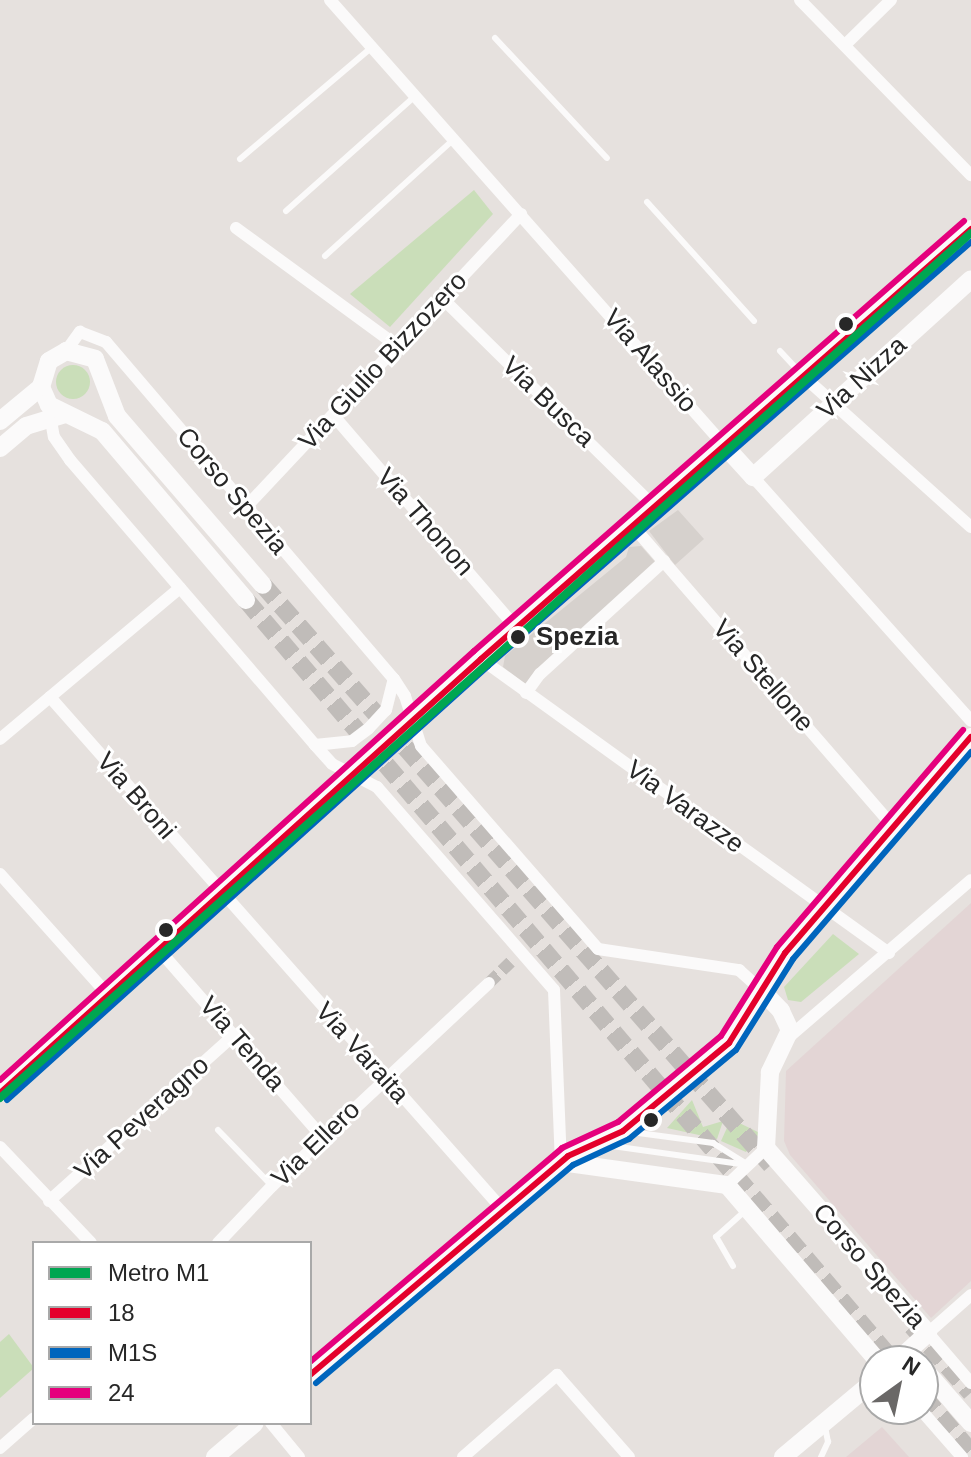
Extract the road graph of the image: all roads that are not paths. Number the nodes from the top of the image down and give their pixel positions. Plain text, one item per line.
1 (330, 0) edge
2 (800, 0) edge
3 (891, 0) edge
4 (495, 38) dead end
5 (846, 44) junction
6 (372, 47) junction
7 (415, 96) junction
8 (454, 139) junction
9 (607, 158) dead end
10 (240, 159) dead end
11 (971, 175) edge
12 (647, 202) dead end
13 (286, 211) dead end
14 (521, 214) junction
15 (236, 228) dead end
16 (971, 229) edge
17 (325, 256) dead end
18 (971, 279) edge
19 (442, 298) junction
20 (754, 321) dead end
21 (397, 346) junction
22 (66, 351) junction
23 (780, 351) dead end
24 (802, 375) junction
25 (41, 387) junction
26 (832, 405) junction
27 (54, 413) junction
28 (333, 415) junction
29 (0, 421) edge
30 (723, 444) junction
31 (0, 448) edge
32 (753, 477) junction
33 (654, 506) junction
34 (246, 507) junction
35 (632, 525) junction
36 (971, 527) edge
37 (664, 561) junction
38 (263, 585) tunnel mouth
39 (180, 588) junction
40 (246, 600) tunnel mouth
41 (516, 628) junction
42 (481, 659) junction
43 (394, 679) junction
44 (526, 693) junction
45 (50, 697) junction
46 (414, 720) junction
47 (971, 721) edge
48 (971, 737) edge
49 (0, 739) edge
50 (315, 745) junction
51 (354, 774) junction
52 (894, 827) junction
53 (0, 874) edge
54 (971, 880) edge
55 (221, 894) junction
56 (825, 907) junction
57 (160, 951) junction
58 (889, 953) junction
59 (489, 983) tunnel mouth
60 (761, 990) junction
61 (109, 996) junction
62 (234, 1035) junction
63 (789, 1037) junction
64 (385, 1079) junction
65 (0, 1093) edge
66 (218, 1130) dead end
67 (623, 1131) junction
68 (322, 1137) junction
69 (594, 1143) junction
70 (0, 1147) edge
71 (766, 1148) junction
72 (561, 1162) junction
73 (748, 1165) junction
74 (727, 1185) junction
75 (272, 1186) junction
76 (49, 1201) junction
77 (749, 1208) junction
78 (503, 1210) junction
79 (89, 1241) edge
80 (220, 1241) edge
81 (733, 1266) dead end
82 (971, 1295) edge
83 (928, 1333) junction
84 (865, 1345) edge
85 (918, 1345) edge
86 (312, 1373) edge
87 (971, 1383) edge
88 (939, 1386) edge
89 (859, 1393) edge
90 (32, 1420) edge
91 (824, 1423) junction
92 (971, 1423) edge
93 (253, 1425) edge
94 (273, 1425) edge
95 (934, 1425) edge
96 (0, 1448) edge
97 (215, 1457) edge
98 (299, 1457) edge
99 (463, 1457) edge
100 (629, 1457) edge
101 (783, 1457) edge
102 (821, 1457) edge
103 (962, 1457) edge

1 - 6 street, Via Alassio
2 - 5 street
3 - 5 street
4 - 9 lane
5 - 11 street
6 - 7 street, Via Alassio
6 - 10 lane
7 - 8 street, Via Alassio
7 - 13 lane
8 - 14 street, Via Alassio
8 - 17 lane
12 - 20 lane
14 - 19 street, Via Giulio Bizzozero
14 - 30 street, Via Alassio
15 - 21 street
16 - 24 street, Via Nizza
18 - 26 street, Via Nizza
19 - 21 street, Via Giulio Bizzozero
19 - 33 street, Via Busca
21 - 28 street, Via Giulio Bizzozero
22 - 25 street, Corso Spezia
22 - 34 street, Corso Spezia
22 - 38 street
23 - 24 lane
24 - 26 street
24 - 30 street, Via Nizza
25 - 27 street
25 - 29 street, Corso Spezia
26 - 32 street, Via Nizza
26 - 36 street
27 - 31 street
27 - 39 street
27 - 40 street
28 - 34 street, Via Giulio Bizzozero
28 - 41 street, Via Thonon
30 - 32 street, Via Alassio
30 - 33 street, Via Nizza
32 - 47 street, Via Alassio
33 - 35 street, Via Nizza
34 - 43 street, Corso Spezia
35 - 37 street, Via Stellone
35 - 41 street, Via Nizza
37 - 44 street
37 - 52 street, Via Stellone
39 - 45 street
39 - 50 street
41 - 42 street, Via Nizza
42 - 44 street, Via Varazze
42 - 46 street, Via Nizza
43 - 46 street, Corso Spezia
43 - 50 street
44 - 56 street, Via Varazze
45 - 49 street
45 - 55 street, Via Broni
46 - 51 street, Via Nizza
46 - 60 street, Corso Spezia
48 - 52 street
50 - 51 street
51 - 55 street, Via Nizza
51 - 72 street
52 - 56 street
53 - 61 street
54 - 58 street
55 - 57 street, Via Nizza
55 - 64 street, Via Varaita
56 - 58 street, Via Varazze
56 - 60 street
57 - 61 street, Via Nizza
57 - 62 street, Via Tenda
58 - 63 street
59 - 64 street, Via Ellero
60 - 63 street
60 - 67 street
61 - 65 street, Via Nizza
62 - 68 street, Via Tenda
62 - 76 street, Via Peveragno
63 - 71 street
64 - 68 street, Via Ellero
64 - 78 street, Via Varaita
66 - 75 lane
67 - 69 street
67 - 73 lane
68 - 75 street, Via Ellero
69 - 72 street
69 - 73 lane
70 - 76 street
71 - 73 street
71 - 83 street, Corso Spezia
72 - 74 street
72 - 78 street
73 - 74 street
74 - 77 street, Corso Spezia
75 - 80 street, Via Ellero
76 - 79 street
77 - 81 lane
77 - 84 street, Corso Spezia
78 - 86 street
82 - 83 street
83 - 85 street
83 - 87 street, Corso Spezia
88 - 92 street, Corso Spezia
89 - 91 street
90 - 96 street
91 - 101 street
91 - 102 lane
93 - 97 street
94 - 98 street
95 - 103 street
99 - 100 street

